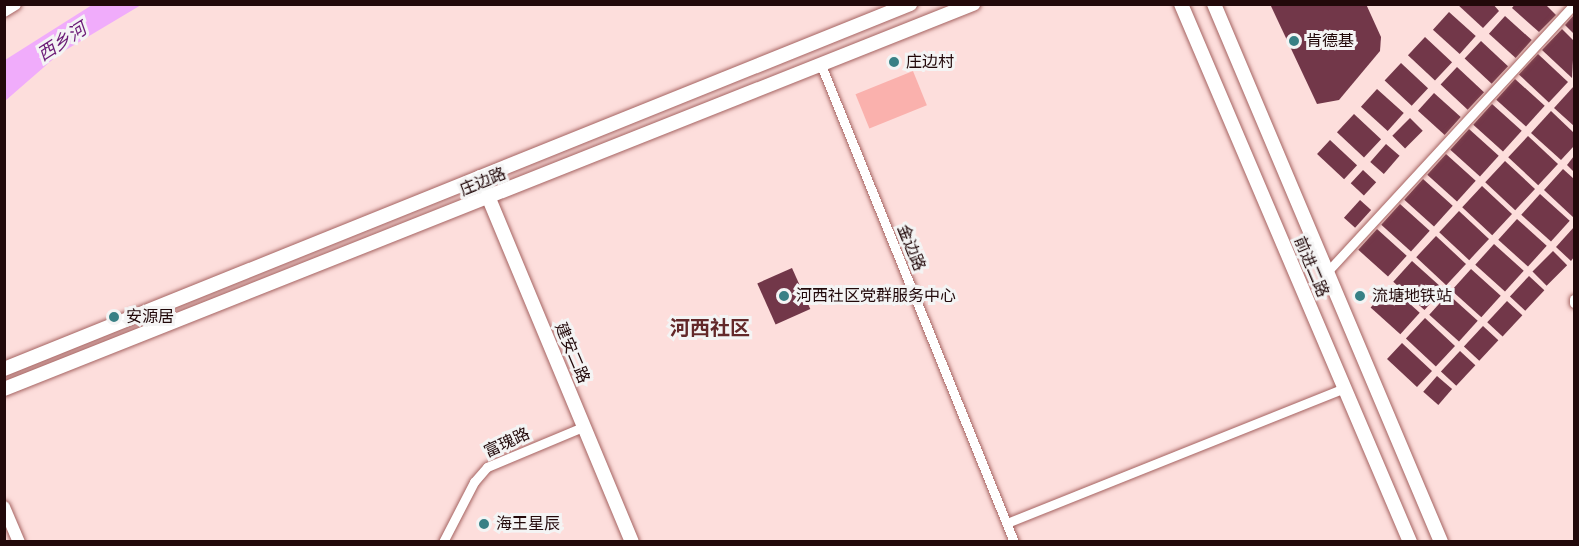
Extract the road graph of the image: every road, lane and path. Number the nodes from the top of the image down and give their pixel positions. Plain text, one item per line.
1 (15, 4) edge
2 (910, 4) edge
3 (973, 4) edge
4 (1181, 4) edge
5 (1214, 4) edge
6 (1575, 4) edge
7 (4, 11) edge
8 (821, 65) junction
9 (480, 177) junction
10 (489, 198) junction
11 (1327, 272) junction
12 (6, 368) edge
13 (1344, 388) junction
14 (8, 389) edge
15 (585, 426) junction
16 (4, 507) edge
17 (1007, 524) junction
18 (19, 542) edge
19 (443, 542) edge
20 (632, 542) edge
21 (1014, 542) edge
22 (1410, 542) edge
23 (1441, 542) edge

1 - 7 street
2 - 9 main road, 庄边路
3 - 8 main road, 庄边路
4 - 13 main road, 前进二路
5 - 11 main road, 前进二路
6 - 11 street
8 - 10 main road, 庄边路
8 - 17 street, 金边路
9 - 10 main road, 建安二路
9 - 12 main road, 庄边路
10 - 14 main road, 庄边路
10 - 15 main road, 建安二路
11 - 23 main road, 前进二路
13 - 17 street
13 - 22 main road, 前进二路
15 - 19 street, 富瑰路
15 - 20 main road, 建安二路
16 - 18 street
17 - 21 street, 金边路

